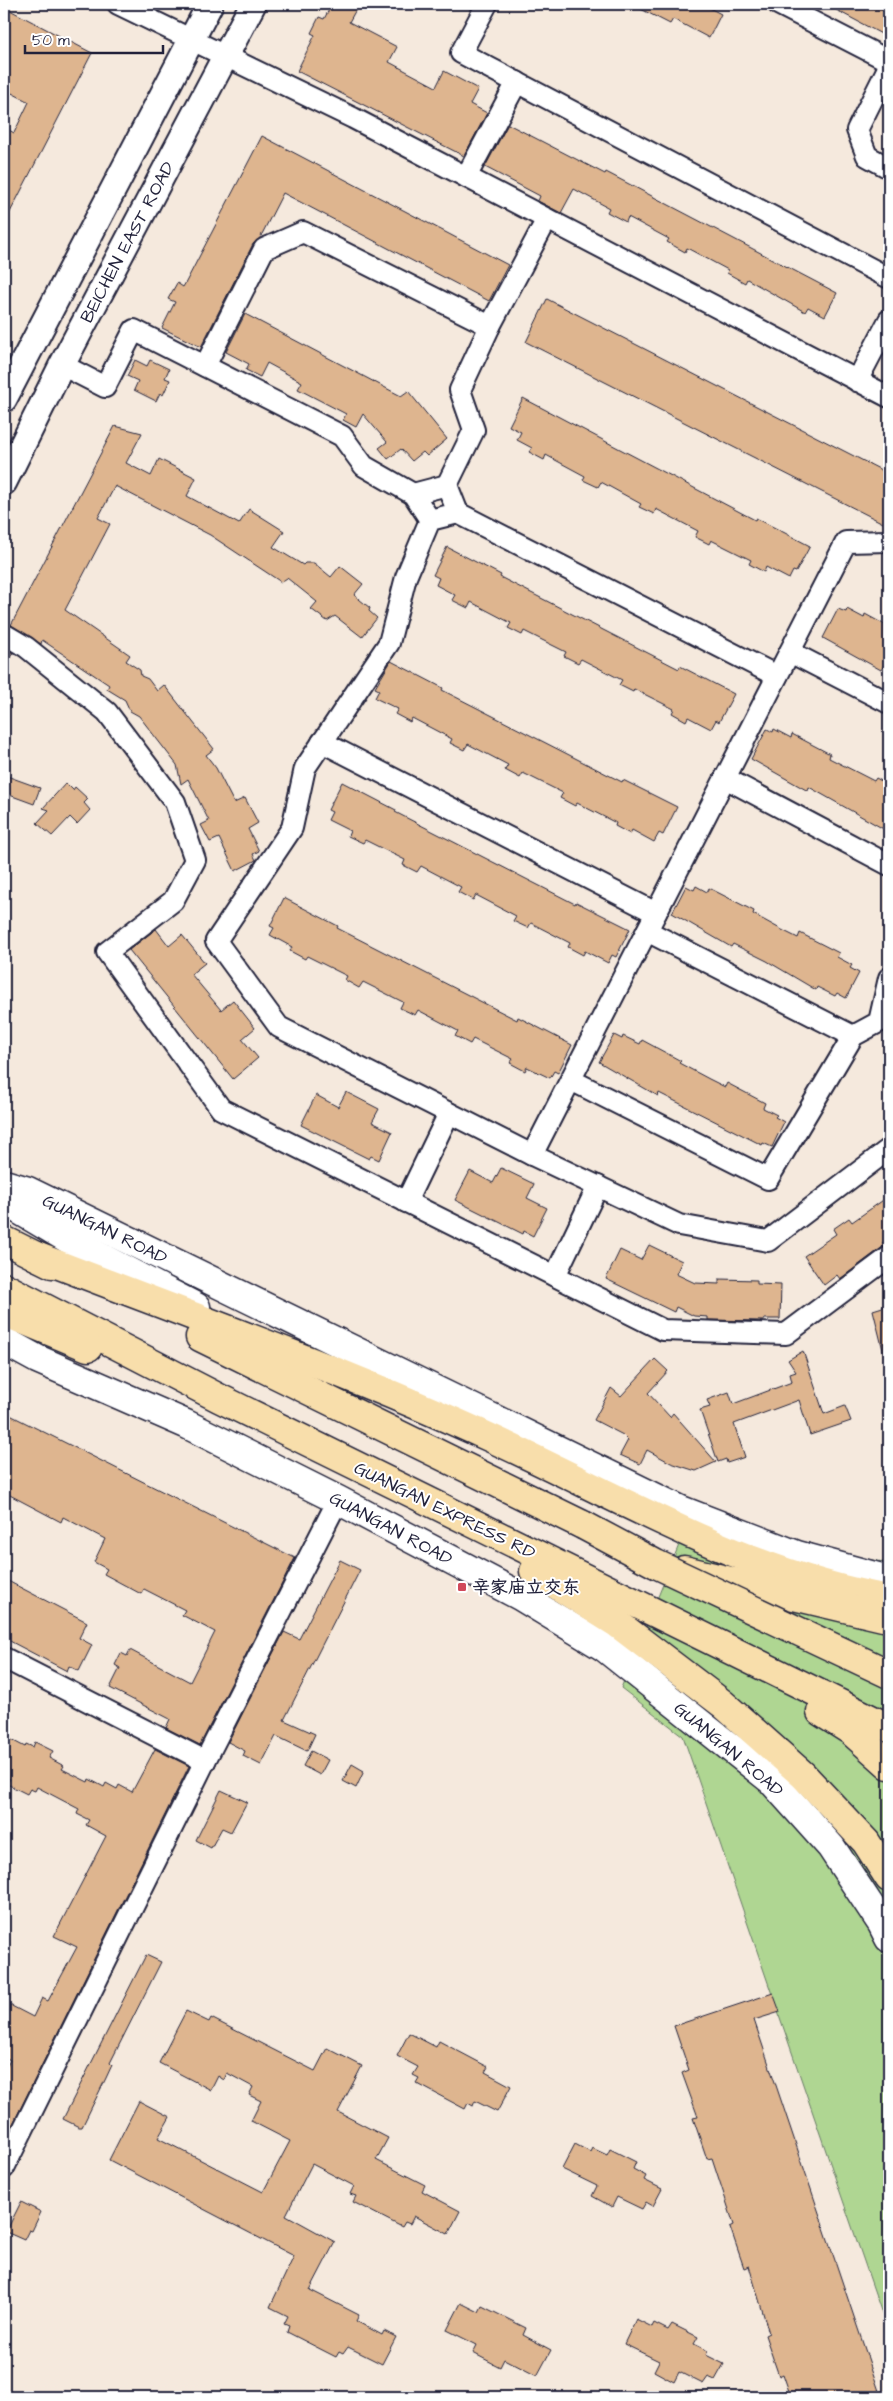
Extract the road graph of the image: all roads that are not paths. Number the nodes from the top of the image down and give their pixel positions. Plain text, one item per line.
1 (118, 4) edge
2 (210, 4) edge
3 (253, 4) edge
4 (487, 4) edge
5 (778, 4) edge
6 (192, 40) junction
7 (227, 56) junction
8 (889, 61) edge
9 (889, 66) edge
10 (517, 82) junction
11 (889, 168) edge
12 (466, 177) junction
13 (547, 219) junction
14 (889, 278) edge
15 (889, 320) edge
16 (490, 326) junction
17 (62, 365) junction
18 (205, 366) junction
19 (857, 381) junction
20 (889, 397) edge
21 (4, 399) edge
22 (4, 482) edge
23 (447, 485) junction
24 (413, 494) junction
25 (458, 513) junction
26 (430, 520) junction
27 (889, 541) edge
28 (4, 634) edge
29 (790, 652) junction
30 (777, 676) junction
31 (889, 703) edge
32 (322, 742) junction
33 (725, 778) junction
34 (889, 865) edge
35 (651, 922) junction
36 (889, 978) edge
37 (884, 1025) edge
38 (853, 1036) junction
39 (570, 1080) junction
40 (449, 1113) junction
41 (889, 1149) edge
42 (532, 1155) junction
43 (4, 1184) edge
44 (598, 1186) junction
45 (4, 1201) edge
46 (406, 1202) junction
47 (4, 1240) edge
48 (36, 1256) junction
49 (889, 1257) edge
50 (555, 1276) junction
51 (4, 1287) edge
52 (4, 1312) edge
53 (4, 1341) edge
54 (380, 1390) junction
55 (219, 1398) junction
56 (338, 1500) junction
57 (656, 1564) junction
58 (555, 1574) junction
59 (889, 1580) edge
60 (889, 1599) edge
61 (889, 1618) edge
62 (710, 1641) junction
63 (4, 1658) edge
64 (889, 1674) edge
65 (889, 1728) edge
66 (205, 1761) junction
67 (889, 1765) edge
68 (889, 1878) edge
69 (887, 1927) edge
70 (4, 2168) edge

1 - 6 street
2 - 6 street, BEICHEN EAST ROAD
3 - 7 street, BEICHEN EAST ROAD
4 - 10 street
5 - 8 street
6 - 7 street
6 - 21 street, BEICHEN EAST ROAD
7 - 12 street
7 - 17 street, BEICHEN EAST ROAD
9 - 11 street
10 - 12 street
10 - 14 street
12 - 13 street
13 - 16 street
13 - 19 street
15 - 19 street
16 - 18 street
16 - 23 street
17 - 18 street
17 - 22 street, BEICHEN EAST ROAD
18 - 24 street
19 - 20 street
23 - 24 street
23 - 25 street
24 - 26 street
25 - 26 street
25 - 30 street
26 - 32 street
27 - 29 street
28 - 46 street
29 - 30 street
29 - 31 street
30 - 33 street
32 - 35 street
32 - 40 street
33 - 34 street
33 - 35 street
35 - 38 street
35 - 39 street
36 - 37 street
37 - 38 street
38 - 39 street
39 - 42 street
40 - 42 street
40 - 46 street
41 - 44 street
42 - 44 street
43 - 59 main road, GUANGAN ROAD
44 - 50 street
45 - 54 main road
46 - 50 street
47 - 48 highway
48 - 54 highway
48 - 57 highway, bridge
49 - 50 street
51 - 55 highway, GUANGAN EXPRESS RD
52 - 55 highway
53 - 56 main road, GUANGAN ROAD
54 - 60 highway
55 - 58 highway, GUANGAN EXPRESS RD
56 - 66 street
56 - 69 main road, GUANGAN ROAD
57 - 61 highway, bridge
57 - 64 highway, bridge
58 - 62 highway, GUANGAN EXPRESS RD
58 - 68 highway
62 - 65 highway, GUANGAN EXPRESS RD
62 - 67 highway
63 - 66 street
66 - 70 street

